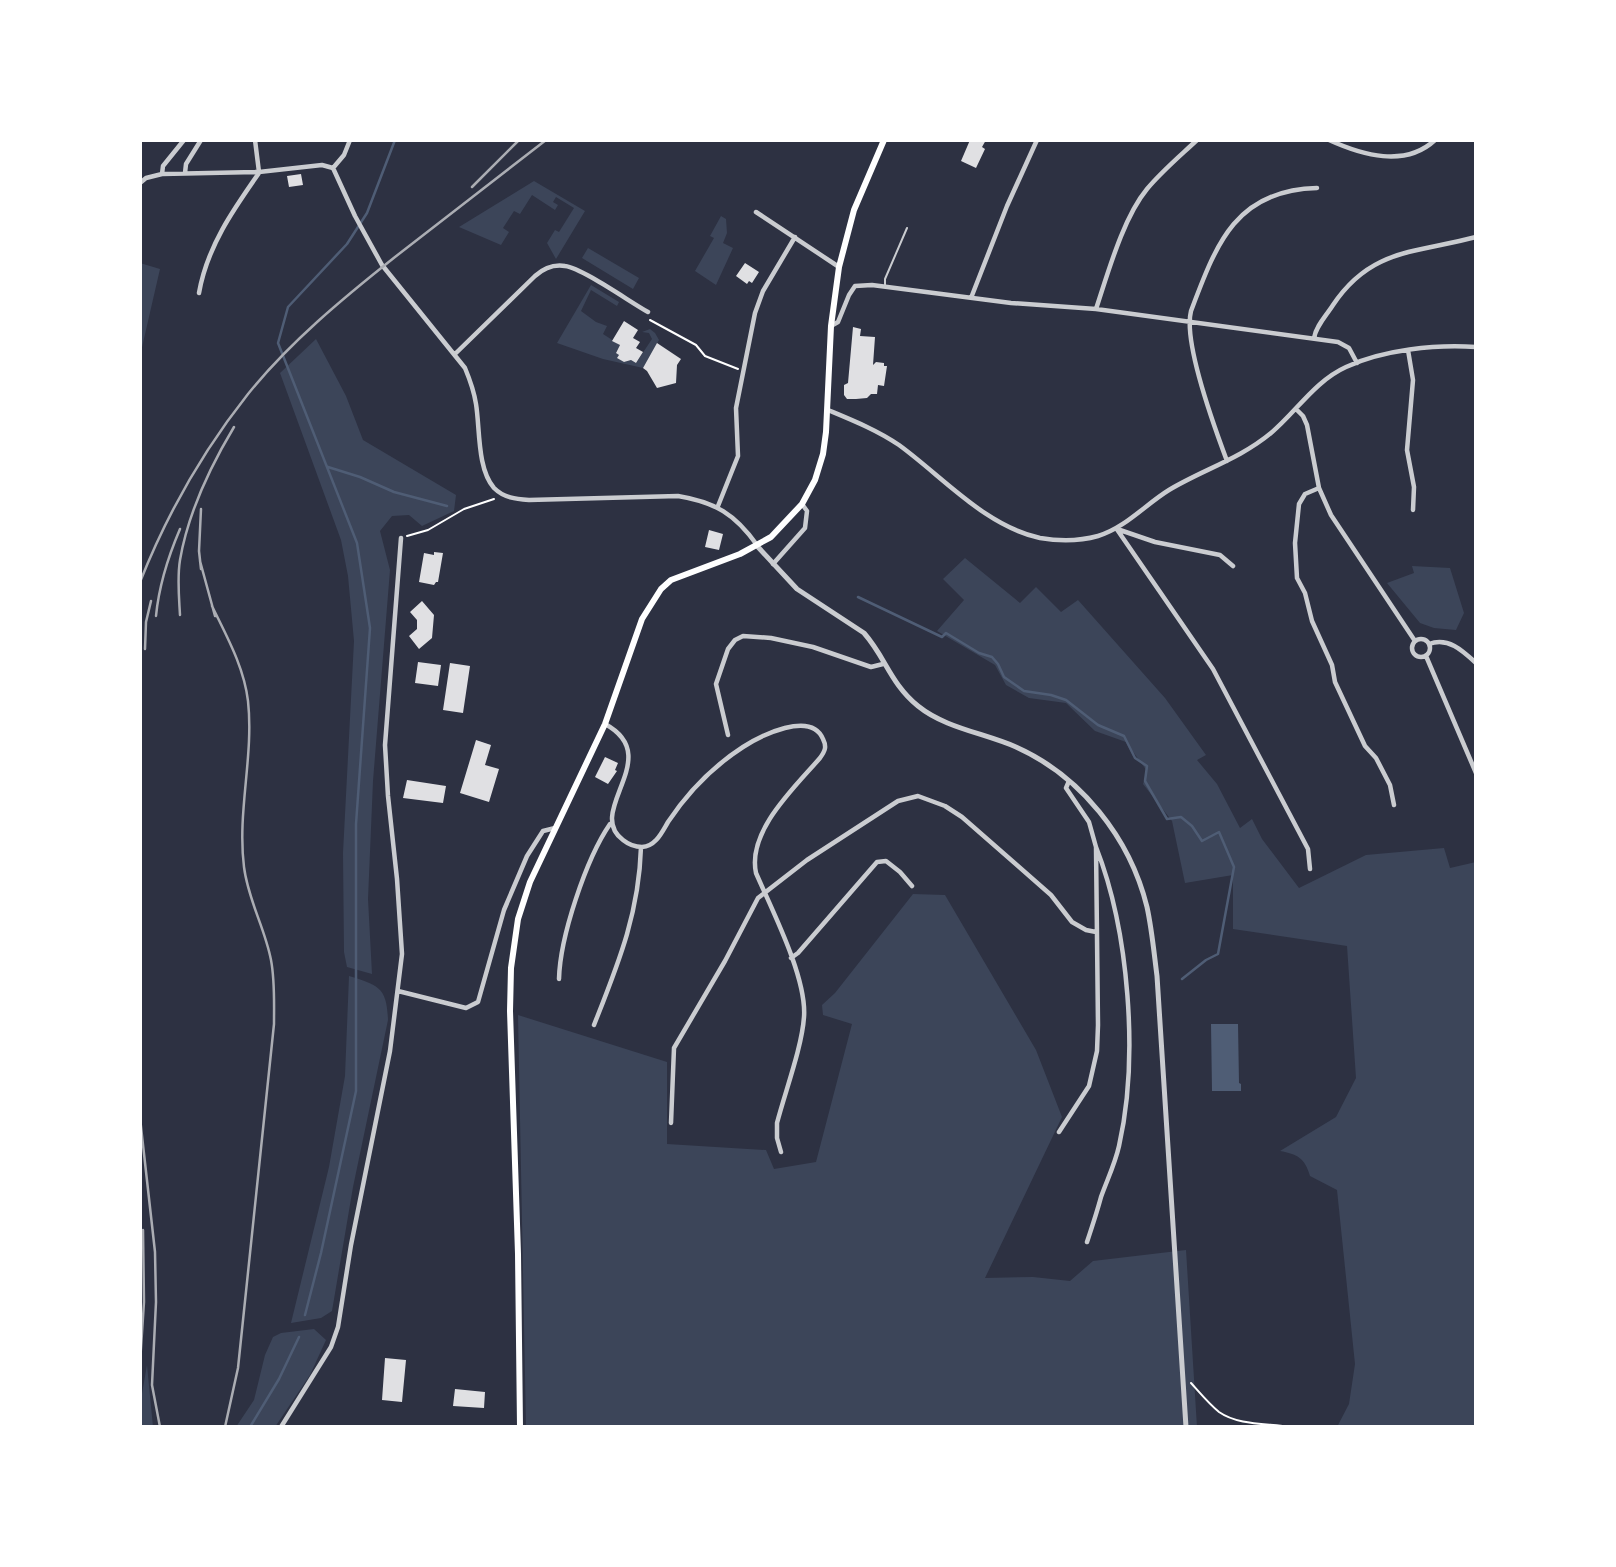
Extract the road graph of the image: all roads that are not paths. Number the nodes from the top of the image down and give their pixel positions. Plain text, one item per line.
1 (184, 140) edge
2 (201, 140) edge
3 (255, 140) edge
4 (349, 140) edge
5 (884, 140) edge
6 (1037, 140) edge
7 (1197, 140) edge
8 (1329, 140) edge
9 (1435, 140) edge
10 (333, 168) junction
11 (260, 172) junction
12 (184, 173) junction
13 (162, 174) junction
14 (143, 177) edge
15 (140, 183) edge
16 (1317, 188) dead end
17 (756, 212) dead end
18 (907, 228) dead end
19 (795, 237) junction
20 (1476, 237) edge
21 (839, 267) junction
22 (884, 287) junction
23 (199, 293) dead end
24 (971, 298) junction
25 (1096, 309) junction
26 (648, 312) road end
27 (1189, 321) junction
28 (831, 326) junction
29 (1314, 338) junction
30 (1476, 347) edge
31 (1408, 350) junction
32 (455, 355) junction
33 (1357, 363) junction
34 (1296, 409) junction
35 (828, 410) junction
36 (1227, 461) junction
37 (1319, 488) junction
38 (802, 504) junction
39 (718, 506) junction
40 (1413, 510) dead end
41 (1116, 528) junction
42 (401, 538) road end
43 (758, 547) junction
44 (773, 564) junction
45 (1233, 566) dead end
46 (1415, 641) junction
47 (1429, 645) junction
48 (1426, 656) junction
49 (1476, 663) edge
50 (883, 664) junction
51 (605, 724) junction
52 (728, 735) dead end
53 (1476, 774) edge
54 (1069, 781) junction
55 (1394, 805) dead end
56 (611, 823) junction
57 (555, 828) junction
58 (640, 847) junction
59 (1096, 847) junction
60 (1310, 869) dead end
61 (912, 886) dead end
62 (764, 892) junction
63 (1096, 932) junction
64 (791, 958) junction
65 (559, 979) dead end
66 (398, 991) junction
67 (594, 1025) dead end
68 (671, 1123) dead end
69 (1059, 1132) dead end
70 (781, 1152) dead end
71 (1087, 1242) dead end
72 (281, 1427) edge
73 (520, 1427) edge
74 (1186, 1427) edge

1 - 13 street
2 - 12 street
3 - 11 street
4 - 10 street
5 - 21 main road
6 - 24 street
7 - 25 street
8 - 9 street
10 - 11 street
10 - 32 street
11 - 12 street
11 - 23 street
12 - 13 street
13 - 14 street
14 - 15 street
16 - 27 street
17 - 19 street
18 - 22 lane
19 - 21 street
19 - 39 street
20 - 29 street
21 - 28 main road
22 - 24 street
22 - 28 street
24 - 25 street
25 - 27 street
26 - 32 street
27 - 29 street
27 - 36 street
28 - 35 main road
29 - 33 street
30 - 31 street
31 - 33 street
31 - 40 street
32 - 39 street
33 - 34 street
34 - 36 street
34 - 37 street
35 - 38 main road
35 - 41 street
36 - 41 street
37 - 46 street
37 - 55 street
38 - 43 main road
38 - 44 street
39 - 43 street
41 - 45 street
41 - 60 street
42 - 66 street
43 - 44 street
43 - 51 main road
44 - 50 street
46 - 47 street
46 - 48 street
47 - 48 street
47 - 49 street
48 - 53 street
50 - 52 street
50 - 54 street
51 - 56 street
51 - 57 main road
54 - 59 street
54 - 74 street
56 - 58 street
56 - 65 street
57 - 66 street
57 - 73 main road
58 - 62 street
58 - 67 street
59 - 63 street
59 - 71 street
61 - 64 street
62 - 63 street
62 - 64 street
62 - 68 street
63 - 69 street
64 - 70 street
66 - 72 street

